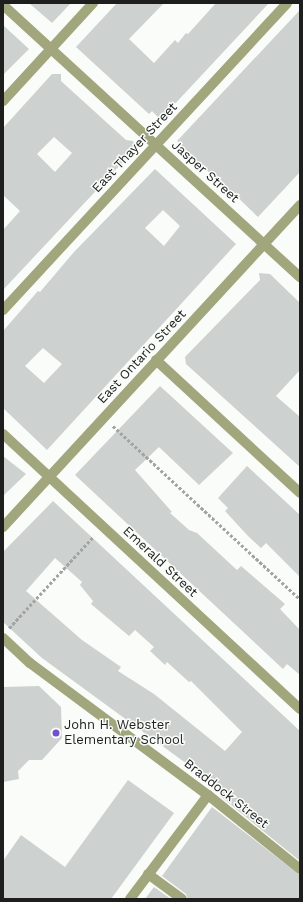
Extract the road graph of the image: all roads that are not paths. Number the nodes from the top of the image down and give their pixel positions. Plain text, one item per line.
1 (93, 3) edge
2 (287, 3) edge
3 (3, 5) edge
4 (50, 50) junction
5 (3, 100) edge
6 (156, 145) junction
7 (300, 205) edge
8 (264, 244) junction
9 (300, 277) edge
10 (3, 310) edge
11 (156, 360) junction
12 (3, 434) edge
13 (48, 478) junction
14 (300, 493) edge
15 (3, 527) edge
16 (3, 638) edge
17 (300, 709) edge
18 (208, 795) junction
19 (300, 869) edge
20 (148, 874) junction
21 (130, 899) edge
22 (182, 899) edge

1 - 4 street
2 - 6 street, East Thayer Street
3 - 4 street, Jasper Street
4 - 5 street
4 - 6 street, Jasper Street
6 - 8 street, Jasper Street
6 - 10 street, East Thayer Street
7 - 8 street, East Ontario Street
8 - 9 street, Jasper Street
8 - 11 street, East Ontario Street
11 - 13 street, East Ontario Street
11 - 14 street
12 - 13 street, Emerald Street
13 - 15 street, East Ontario Street
13 - 17 street, Emerald Street
16 - 18 street, Braddock Street
18 - 19 street, Braddock Street
18 - 20 street
20 - 21 street
20 - 22 street

